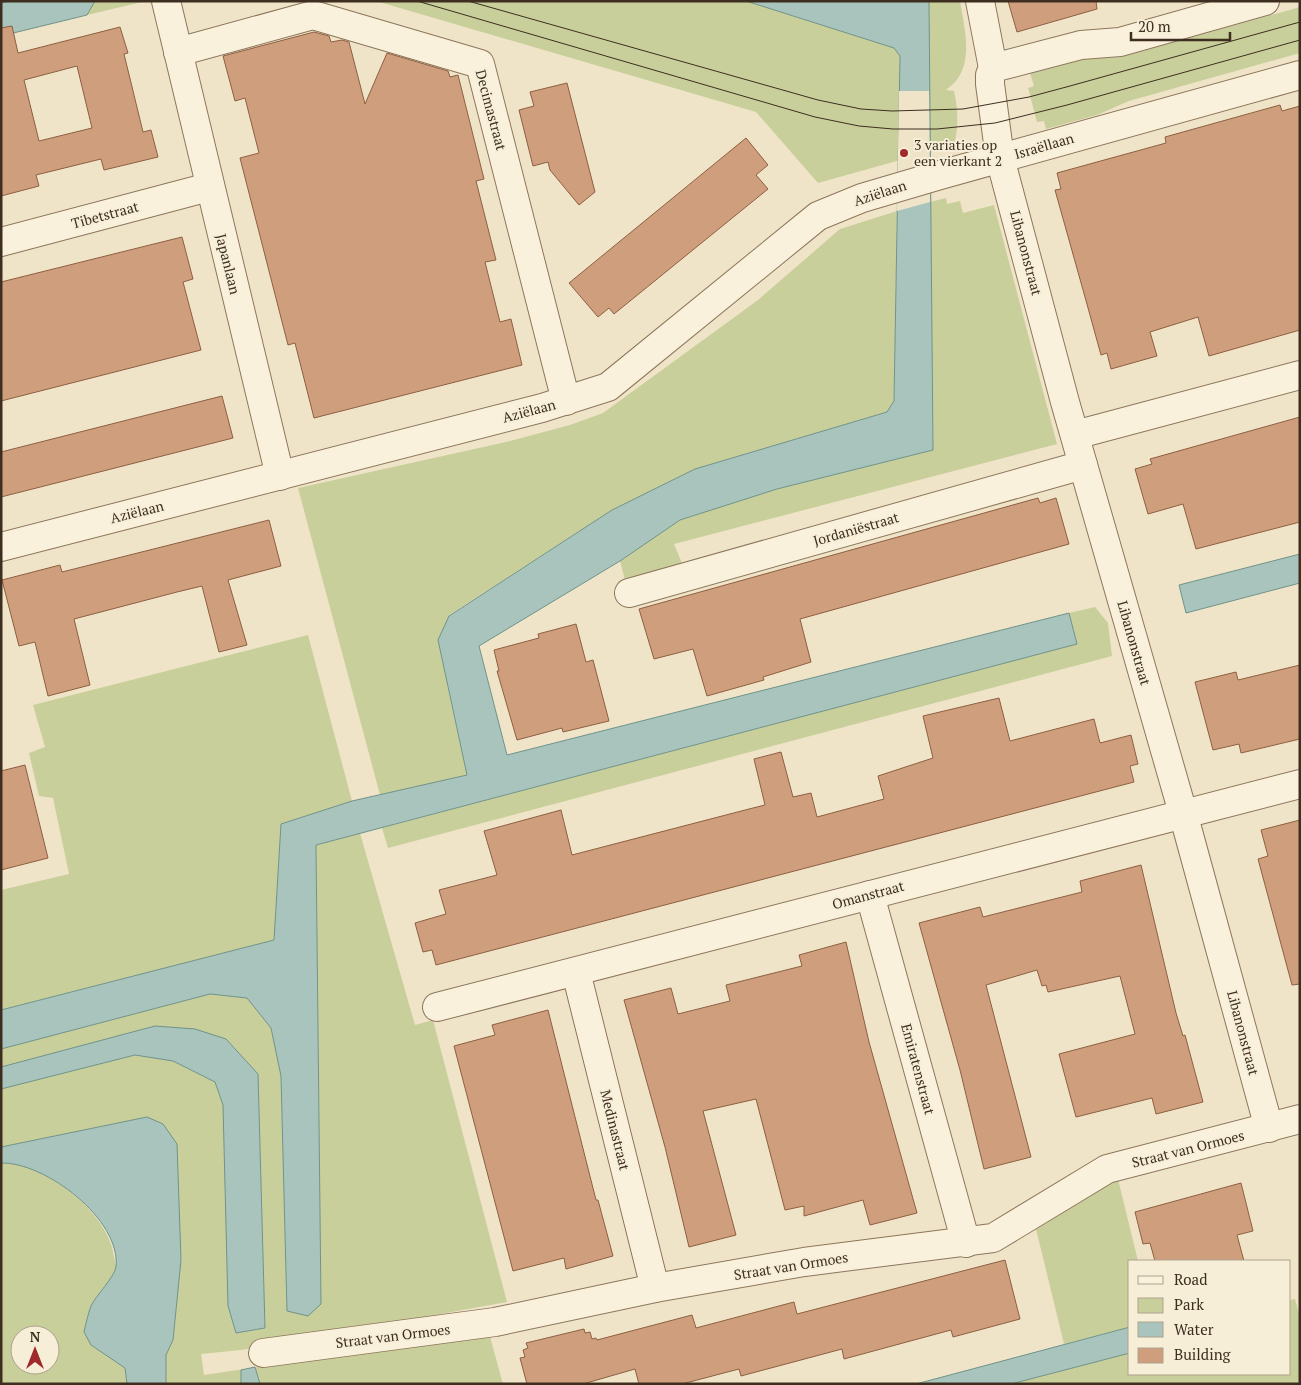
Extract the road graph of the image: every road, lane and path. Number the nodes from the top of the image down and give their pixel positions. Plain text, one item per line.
1 (166, 1) edge
2 (980, 1) edge
3 (1265, 1) edge
4 (178, 52) junction
5 (993, 68) junction
6 (1300, 75) edge
7 (1000, 158) junction
8 (210, 187) junction
9 (1, 242) edge
10 (1300, 374) edge
11 (566, 401) junction
12 (1075, 435) junction
13 (1084, 465) junction
14 (280, 476) junction
15 (1, 547) edge
16 (629, 592) dead end
17 (1300, 784) edge
18 (1183, 813) junction
19 (870, 895) junction
20 (576, 972) junction
21 (437, 1007) dead end
22 (1300, 1119) edge
23 (1269, 1128) junction
24 (966, 1243) junction
25 (655, 1288) junction
26 (263, 1352) dead end

1 - 4 street, Japanlaan
2 - 5 street, Israëllaan
3 - 5 street
4 - 8 street, Japanlaan
4 - 11 street, Decimastraat
5 - 7 street, Israëllaan
6 - 7 street, Israëllaan
7 - 11 street, Aziëlaan
7 - 12 street, Libanonstraat
8 - 9 street, Tibetstraat
8 - 14 street, Japanlaan
10 - 12 street
11 - 14 street, Aziëlaan
12 - 13 street, Libanonstraat
13 - 16 street, Jordaniëstraat
13 - 18 street, Libanonstraat
14 - 15 street, Aziëlaan
17 - 18 street, Omanstraat
18 - 19 street, Omanstraat
18 - 23 street, Libanonstraat
19 - 20 street, Omanstraat
19 - 24 street, Emiratenstraat
20 - 21 street, Omanstraat
20 - 25 street, Medinastraat
22 - 23 street, Straat van Ormoes
23 - 24 street, Straat van Ormoes
24 - 25 street, Straat van Ormoes
25 - 26 street, Straat van Ormoes

